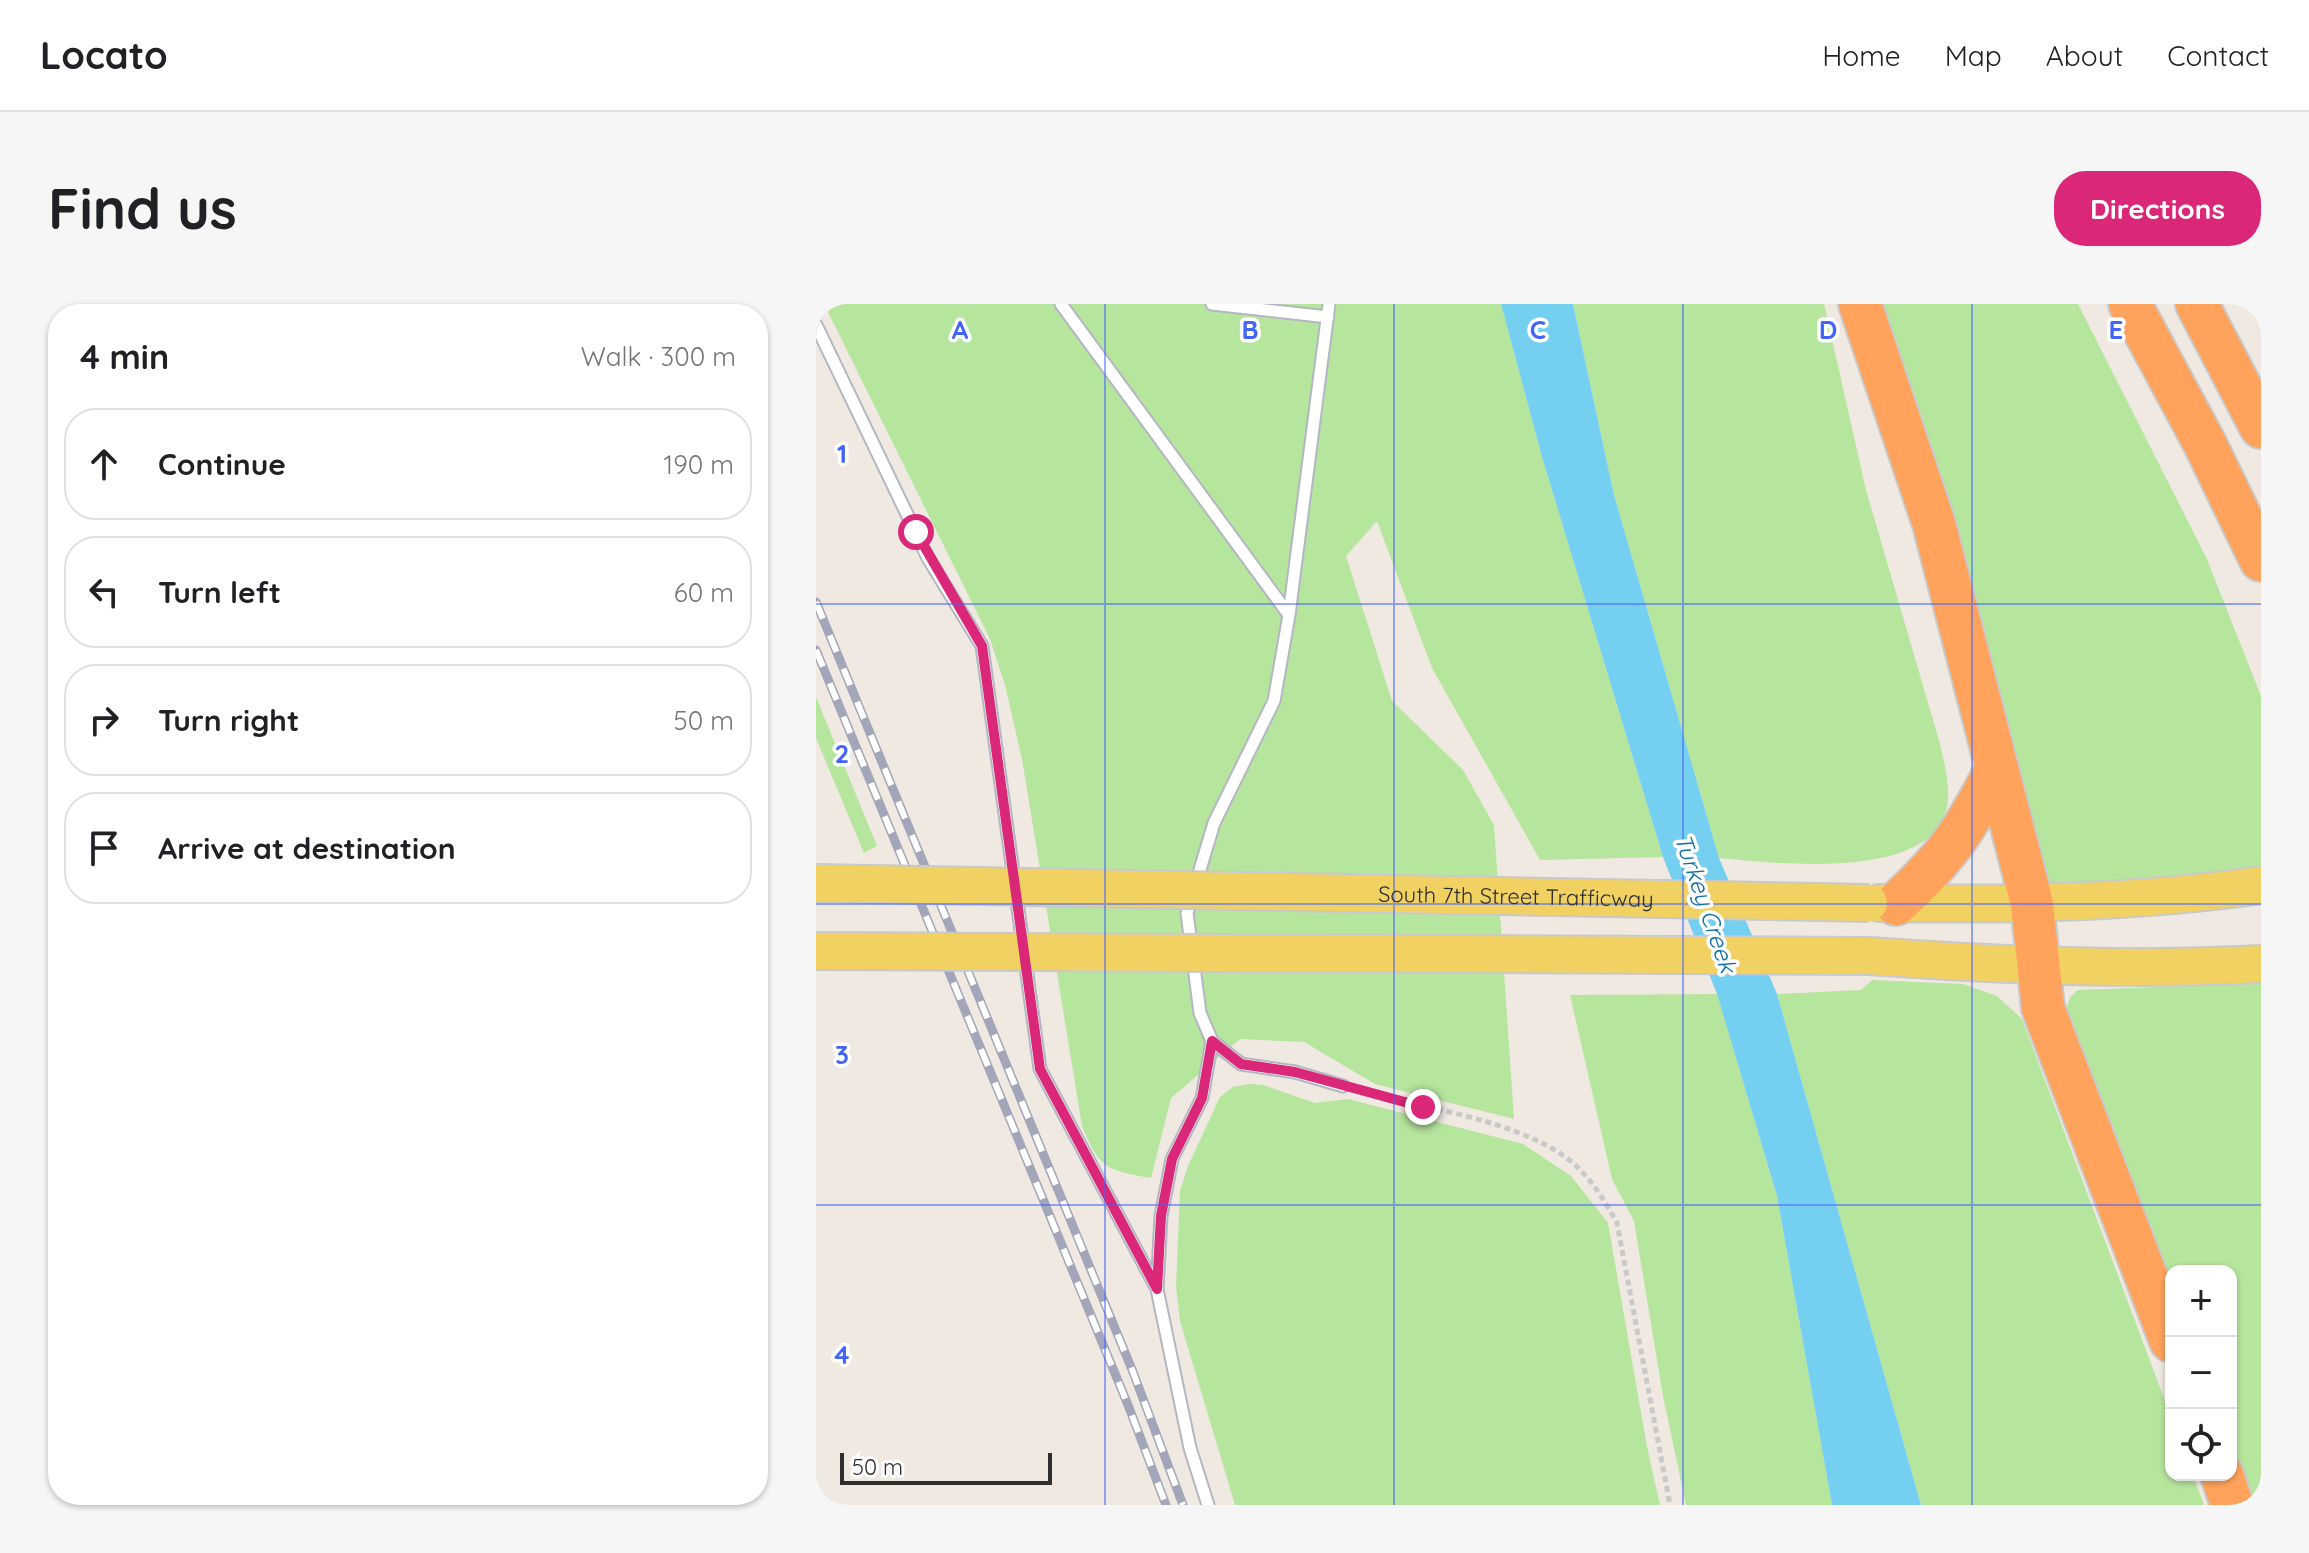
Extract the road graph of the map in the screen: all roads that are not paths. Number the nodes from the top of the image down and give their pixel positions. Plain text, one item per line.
1 (1061, 304) edge
2 (1212, 304) edge
3 (1329, 304) edge
4 (1860, 304) edge
5 (2130, 304) edge
6 (2197, 304) edge
7 (1328, 317) junction
8 (816, 325) edge
9 (2261, 427) edge
10 (2261, 560) edge
11 (1289, 615) junction
12 (1996, 770) junction
13 (816, 883) edge
14 (2261, 885) edge
15 (1883, 903) junction
16 (2032, 904) junction
17 (816, 951) edge
18 (2261, 964) edge
19 (2038, 968) junction
20 (1212, 1041) junction
21 (1343, 1086) road end
22 (1157, 1289) junction
23 (2169, 1337) edge
24 (2224, 1481) edge
25 (1208, 1505) edge
26 (2232, 1505) edge

1 - 11 lane
2 - 7 lane
3 - 7 lane
4 - 12 highway
5 - 10 highway
6 - 9 highway
7 - 11 lane
8 - 22 lane
11 - 20 lane
12 - 15 highway
12 - 16 highway
13 - 15 main road, South 7th Street Trafficway, bridge
14 - 16 main road, South 7th Street Trafficway
15 - 16 main road, South 7th Street Trafficway
16 - 19 highway
17 - 19 main road, bridge
18 - 19 main road
19 - 23 highway
20 - 21 lane
20 - 22 lane
22 - 25 lane
24 - 26 highway

